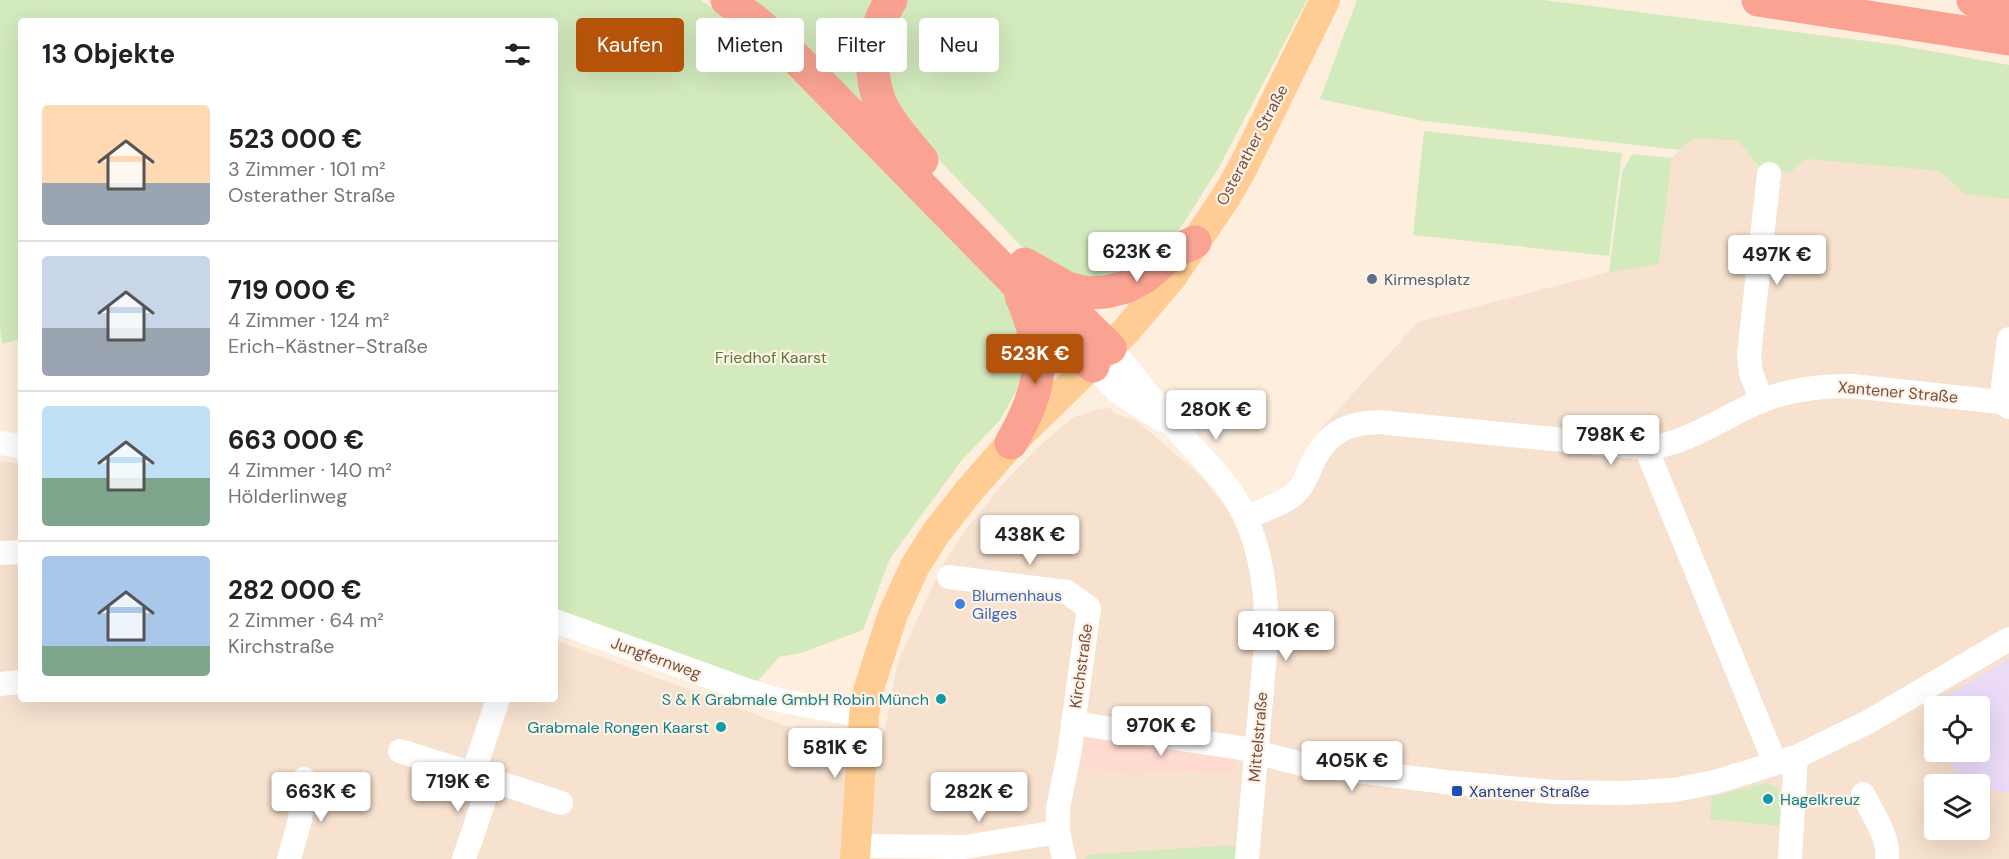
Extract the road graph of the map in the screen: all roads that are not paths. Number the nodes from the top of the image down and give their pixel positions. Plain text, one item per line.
1 (728, 0) edge
2 (891, 0) edge
3 (1325, 0) edge
4 (1758, 0) edge
5 (1973, 0) edge
6 (2009, 6) edge
7 (2009, 39) edge
8 (1769, 174) dead end
9 (1195, 242) junction
10 (1019, 272) junction
11 (2009, 339) edge
12 (1101, 357) junction
13 (1762, 401) junction
14 (2005, 405) edge
15 (0, 443) edge
16 (1011, 443) junction
17 (18, 446) edge
18 (1646, 448) junction
19 (1246, 517) junction
20 (18, 552) edge
21 (0, 553) edge
22 (949, 577) dead end
23 (558, 622) edge
24 (2009, 639) edge
25 (18, 682) edge
26 (0, 684) edge
27 (497, 702) edge
28 (864, 716) junction
29 (1074, 723) junction
30 (400, 752) dead end
31 (1257, 752) junction
32 (1786, 760) junction
33 (482, 777) junction
34 (304, 779) dead end
35 (1863, 794) dead end
36 (561, 802) dead end
37 (1058, 832) junction
38 (855, 852) edge
39 (902, 853) edge
40 (1889, 857) edge
41 (289, 859) edge
42 (464, 859) edge
43 (1064, 859) edge
44 (1247, 859) edge
45 (1790, 859) edge

1 - 10 highway
2 - 10 highway
3 - 9 main road, Osterather Straße
4 - 7 highway
5 - 6 highway
8 - 13 street
9 - 10 highway
9 - 12 main road, Osterather Straße
10 - 12 highway
10 - 16 highway
11 - 14 street, Xantener Straße
12 - 16 main road, Osterather Straße
12 - 19 street, Mittelstraße
13 - 14 street, Xantener Straße
13 - 18 street, Xantener Straße
15 - 17 street
16 - 28 main road, Osterather Straße
18 - 19 street, Xantener Straße
18 - 32 street
19 - 31 street, Mittelstraße
20 - 21 street
22 - 29 street, Kirchstraße
23 - 28 street, Jungfernweg
24 - 32 street
25 - 26 street
27 - 33 street
28 - 38 main road, Osterather Straße
29 - 31 street
29 - 37 street, Kirchstraße
30 - 33 street
31 - 32 street
31 - 44 street, Mittelstraße
32 - 45 street
33 - 36 street
33 - 42 street
34 - 41 street
35 - 40 street
37 - 39 street
37 - 43 street, Kirchstraße
38 - 39 street

